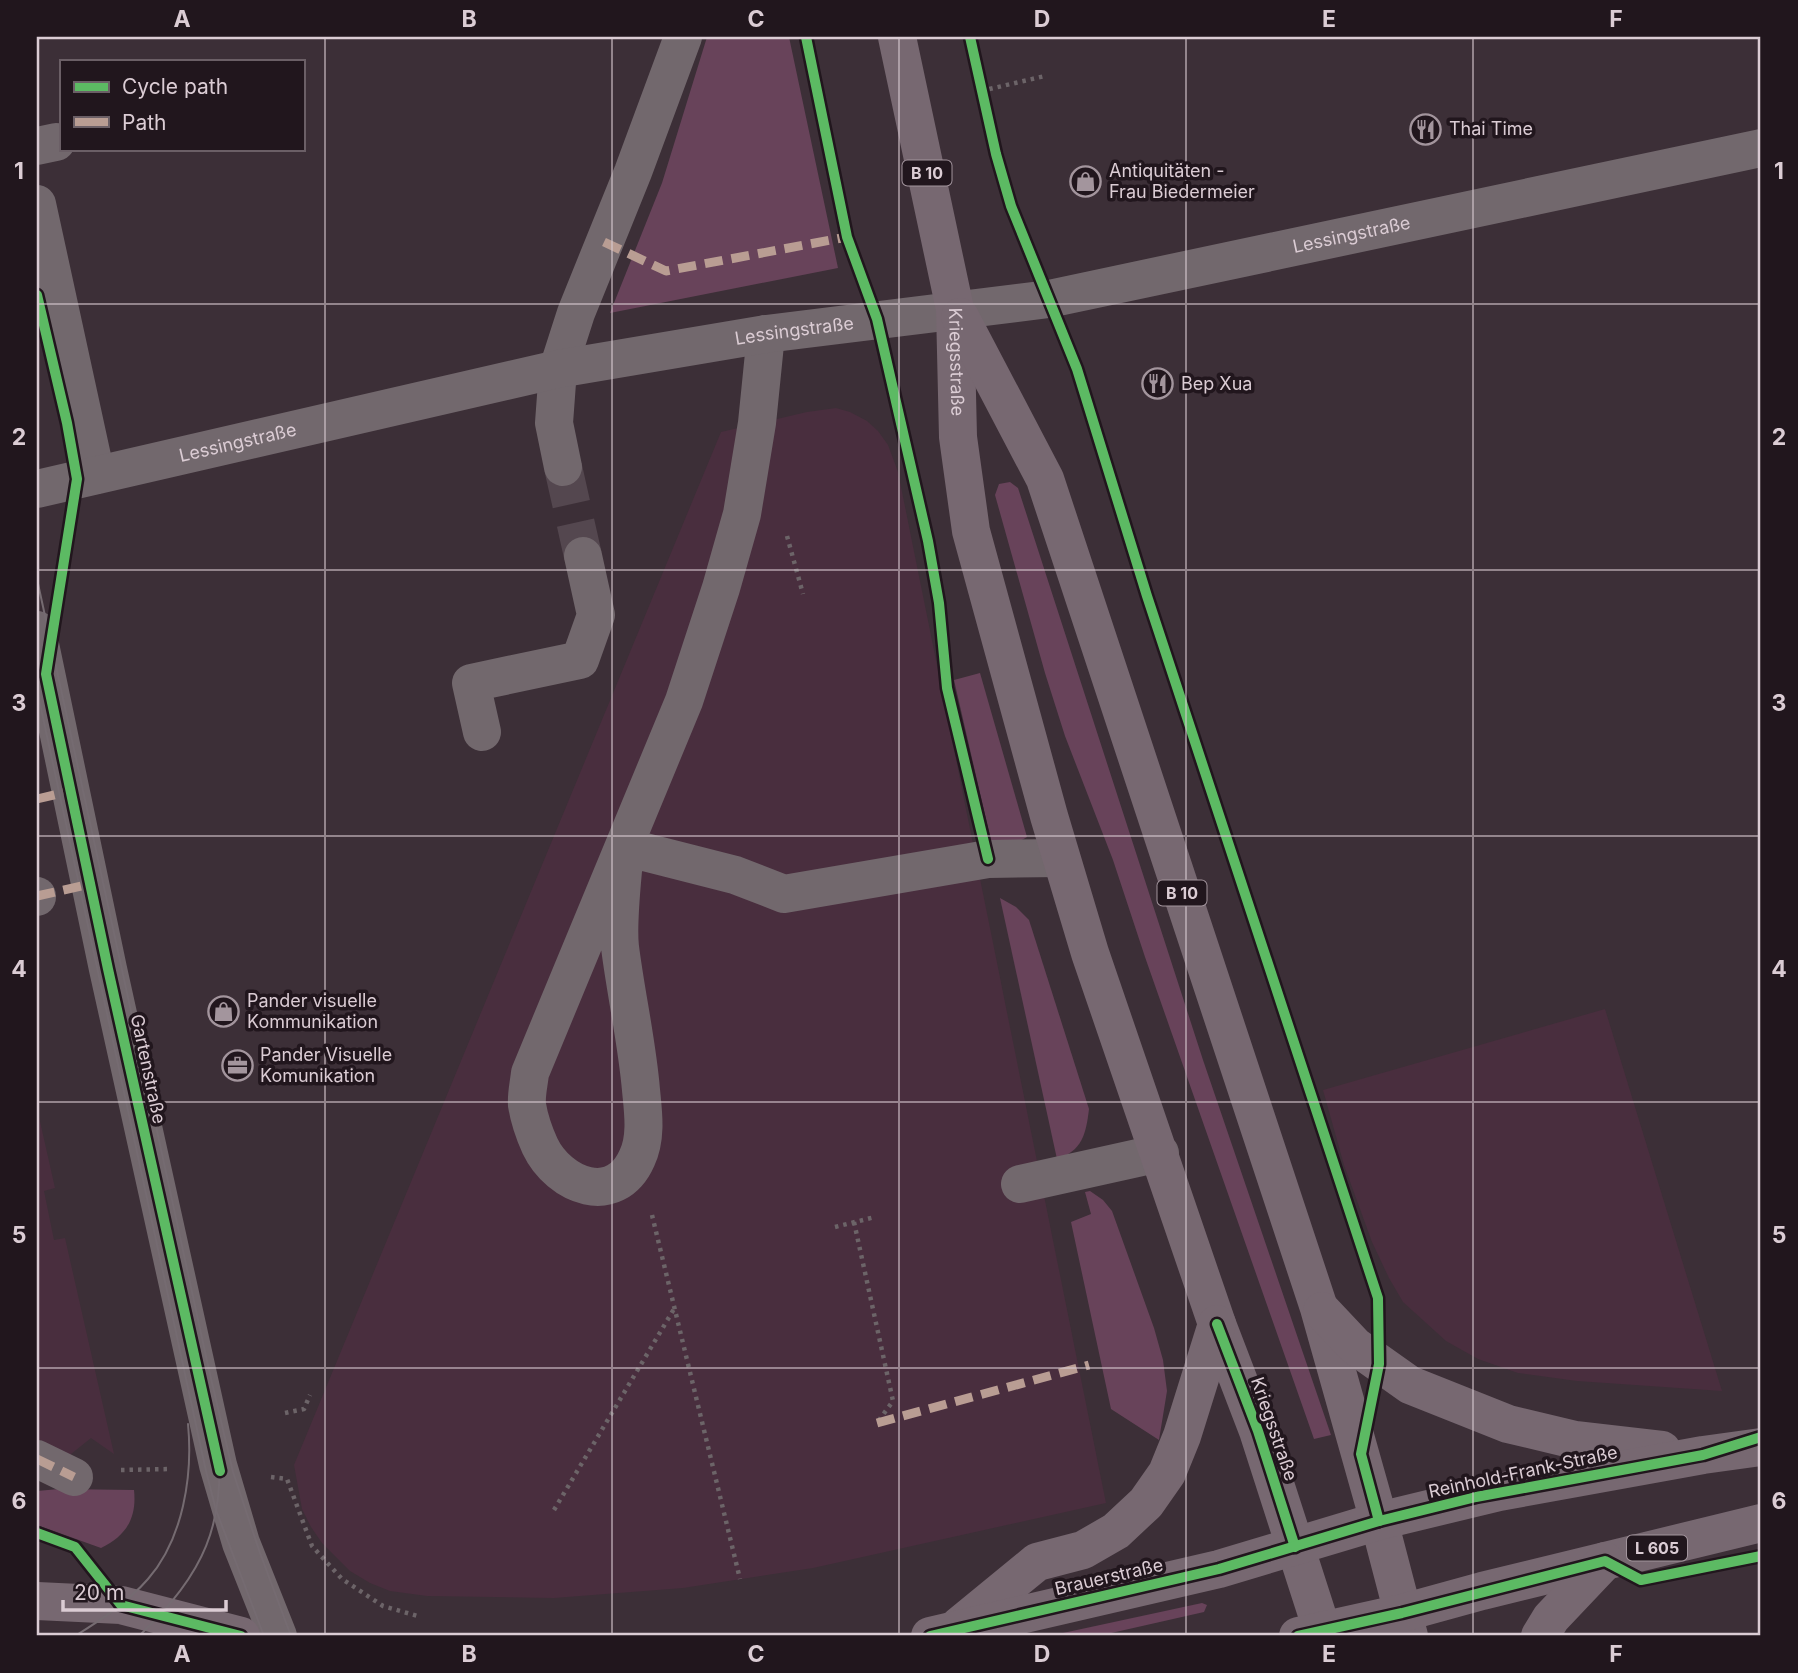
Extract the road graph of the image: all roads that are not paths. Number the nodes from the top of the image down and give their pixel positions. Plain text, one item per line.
1 (683, 37) edge
2 (897, 37) edge
3 (1761, 148) edge
4 (37, 204) edge
5 (956, 309) junction
6 (766, 334) junction
7 (558, 369) junction
8 (563, 467) tunnel mouth
9 (96, 475) junction
10 (37, 489) edge
11 (583, 556) tunnel mouth
12 (37, 630) edge
13 (41, 676) edge
14 (482, 732) dead end
15 (49, 755) edge
16 (625, 847) junction
17 (1061, 858) junction
18 (1160, 1153) junction
19 (1020, 1184) dead end
20 (1319, 1308) junction
21 (1217, 1324) junction
22 (1761, 1447) edge
23 (1703, 1455) junction
24 (37, 1459) edge
25 (74, 1477) road end
26 (1379, 1521) junction
27 (1761, 1523) edge
28 (1295, 1547) junction
29 (1605, 1561) junction
30 (37, 1601) edge
31 (1405, 1625) edge
32 (941, 1634) edge
33 (1314, 1634) edge
34 (241, 1636) edge
35 (278, 1636) edge
36 (1540, 1636) edge

1 - 7 street
2 - 5 main road, B 10
3 - 5 street, Lessingstraße
4 - 9 street
5 - 6 street, Lessingstraße
5 - 17 main road, Kriegsstraße / B 10
5 - 20 main road, Kriegsstraße / B 10
6 - 7 street, Lessingstraße
6 - 16 street
7 - 8 street
7 - 9 street, Lessingstraße
9 - 10 street, Lessingstraße
11 - 14 street
12 - 13 street, Gartenstraße
13 - 15 street, Gartenstraße
15 - 35 street, Gartenstraße
16 - 16 street
16 - 17 street
17 - 18 main road, Kriegsstraße / B 10
18 - 19 street
18 - 21 main road, Kriegsstraße / B 10
20 - 23 main road
20 - 26 main road, Kriegsstraße / B 10
21 - 28 main road, Kriegsstraße / B 10
21 - 32 main road
22 - 23 main road, Reinhold-Frank-Straße
23 - 26 main road, Reinhold-Frank-Straße
24 - 25 street
26 - 28 main road, Reinhold-Frank-Straße
26 - 31 main road, Kriegsstraße / B 10
27 - 29 main road, L 605
28 - 32 main road, Brauerstraße
28 - 33 main road, Kriegsstraße / B 10
29 - 31 main road, L 605
29 - 36 main road
30 - 34 main road
31 - 33 main road, L 605

